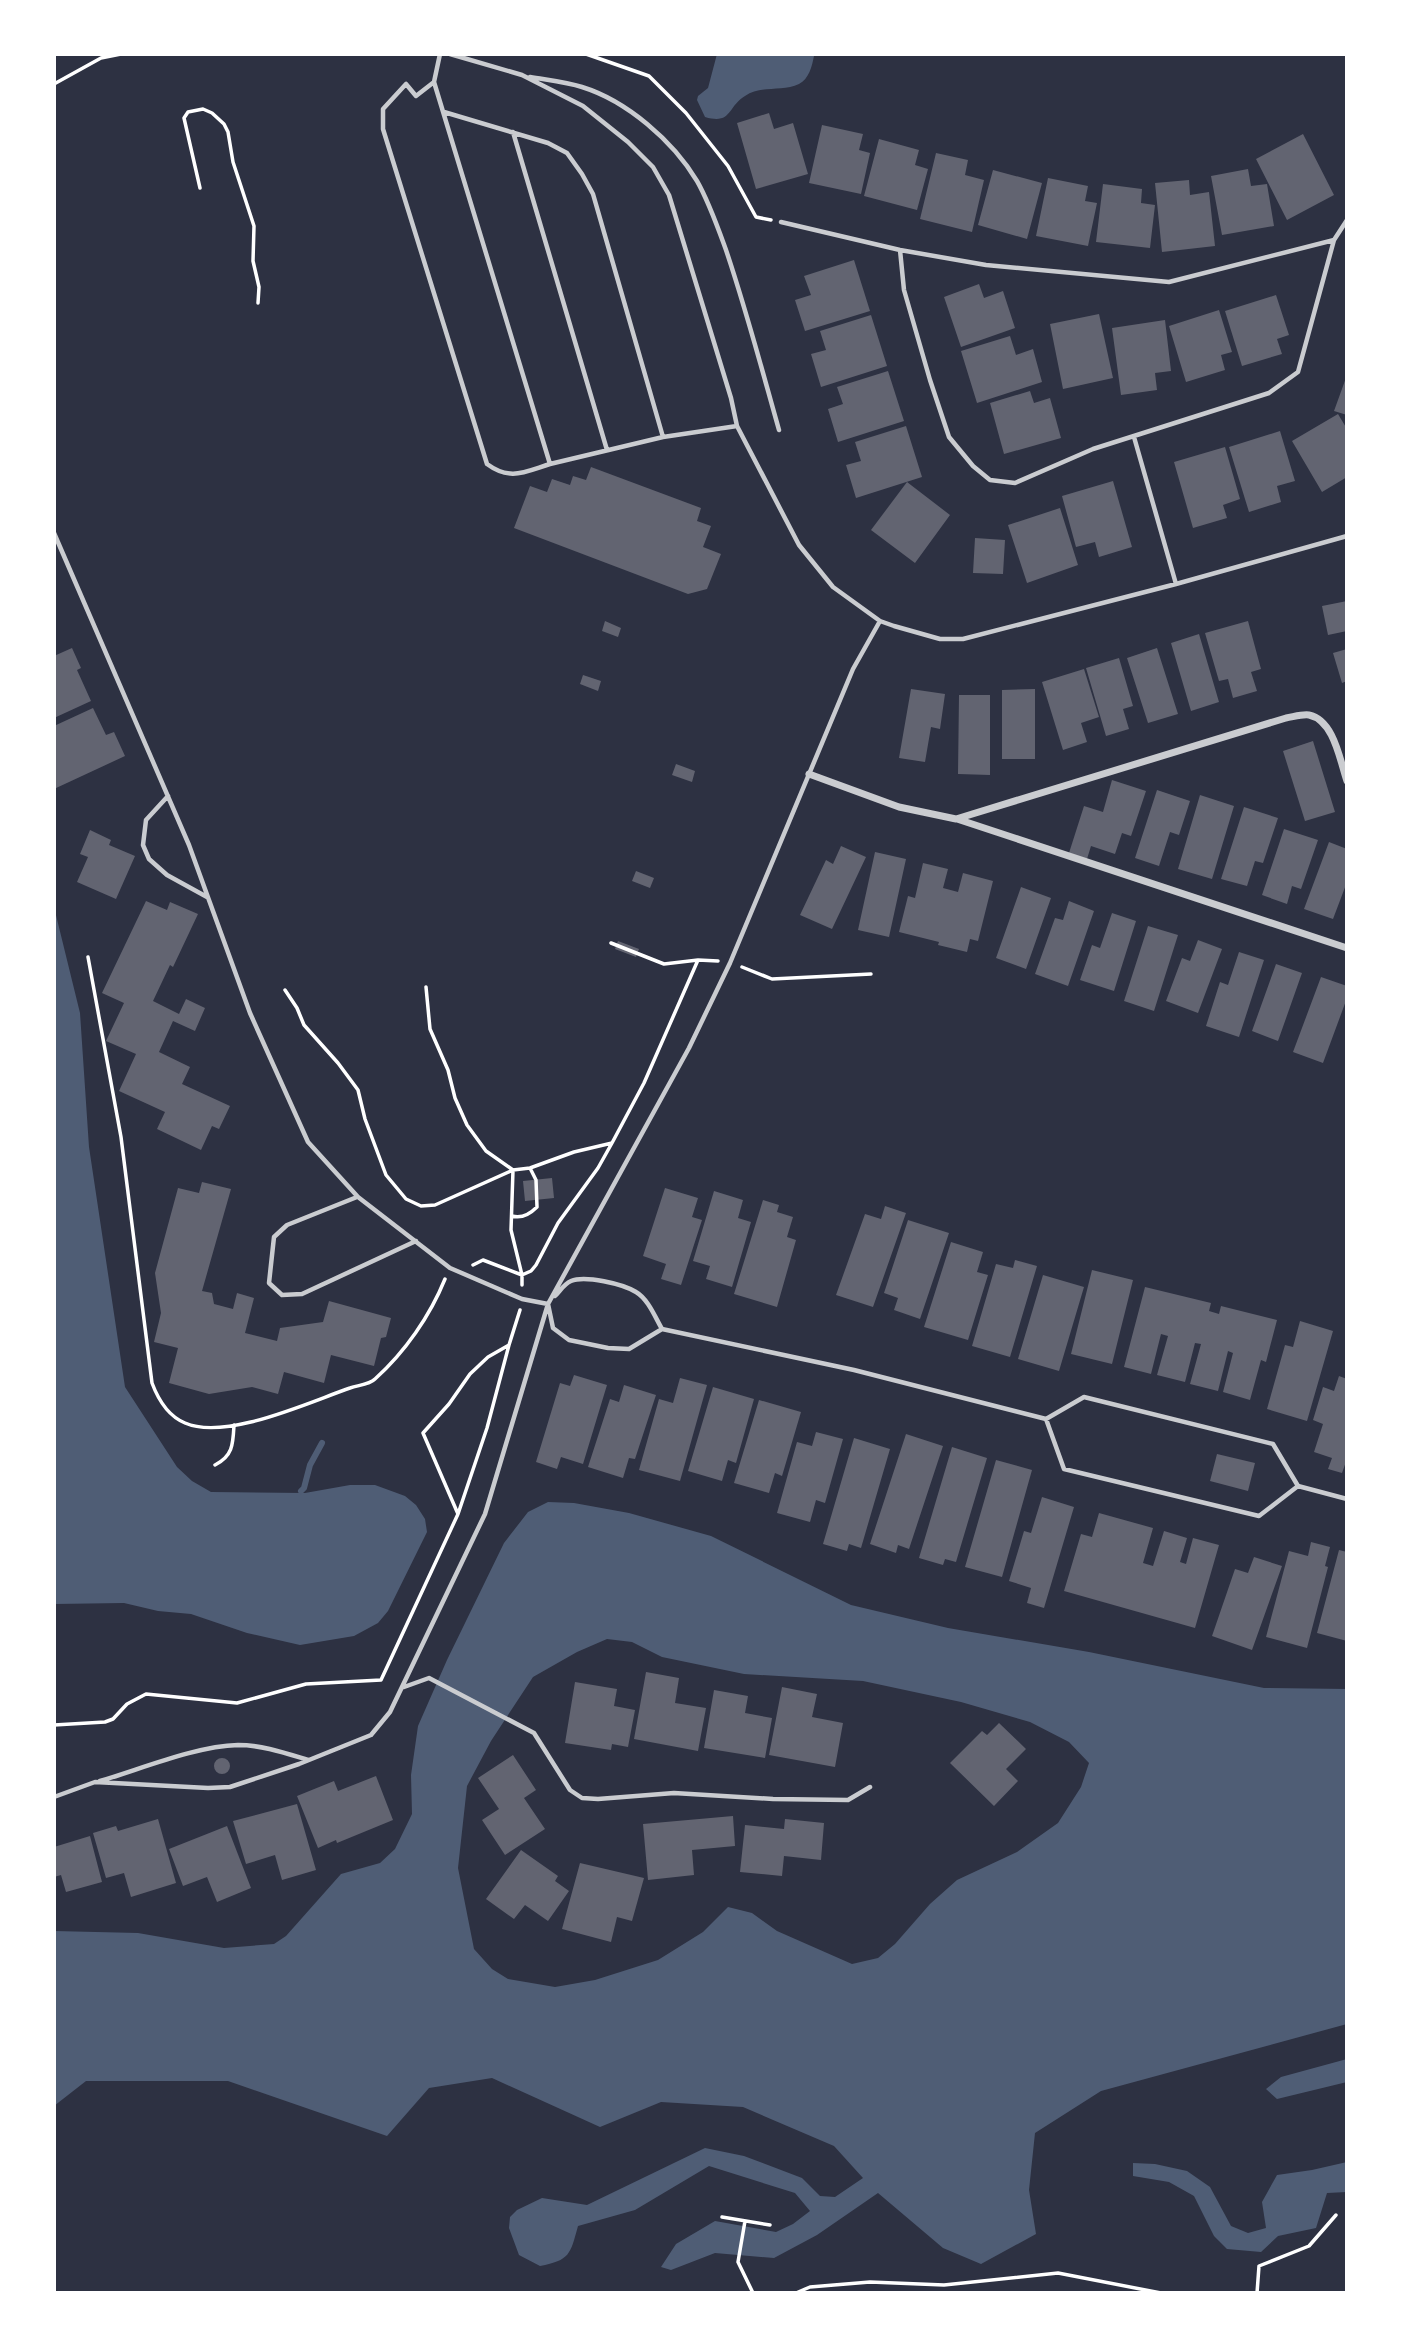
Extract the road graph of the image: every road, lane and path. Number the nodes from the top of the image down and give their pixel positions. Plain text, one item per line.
1 (121, 54) edge
2 (440, 54) edge
3 (450, 54) edge
4 (586, 54) edge
5 (522, 75) junction
6 (434, 82) junction
7 (54, 84) edge
8 (443, 111) junction
9 (513, 132) junction
10 (200, 188) dead end
11 (1347, 220) edge
12 (780, 222) joint
13 (1334, 240) junction
14 (900, 250) junction
15 (258, 303) dead end
16 (737, 426) junction
17 (779, 430) dead end
18 (663, 437) junction
19 (1135, 437) junction
20 (607, 450) junction
21 (550, 464) junction
22 (54, 533) edge
23 (1347, 536) edge
24 (1176, 584) junction
25 (880, 621) junction
26 (809, 774) junction
27 (1347, 781) edge
28 (168, 796) junction
29 (956, 819) junction
30 (208, 897) junction
31 (1347, 948) edge
32 (88, 957) dead end
33 (698, 960) dead end
34 (426, 987) dead end
35 (285, 990) dead end
36 (612, 1143) junction
37 (530, 1168) junction
38 (513, 1170) junction
39 (358, 1197) junction
40 (512, 1216) junction
41 (416, 1241) junction
42 (450, 1268) junction
43 (466, 1274) junction
44 (522, 1275) junction
45 (522, 1299) junction
46 (548, 1304) junction
47 (662, 1329) junction
48 (509, 1345) junction
49 (1046, 1419) junction
50 (234, 1425) junction
51 (215, 1465) dead end
52 (1298, 1486) junction
53 (1347, 1499) edge
54 (458, 1514) junction
55 (403, 1688) junction
56 (54, 1725) edge
57 (308, 1760) junction
58 (96, 1782) junction
59 (870, 1787) dead end
60 (54, 1797) edge
61 (1336, 2215) dead end
62 (722, 2217) dead end
63 (745, 2222) junction
64 (769, 2225) dead end
65 (753, 2293) edge
66 (796, 2293) edge
67 (1161, 2293) edge
68 (1257, 2293) edge

1 - 7 path
2 - 6 lane
3 - 5 lane
4 - 12 path
5 - 16 lane
5 - 17 lane
6 - 8 lane
6 - 21 lane
8 - 9 lane
8 - 21 lane
9 - 18 lane
9 - 20 lane
10 - 15 path
11 - 13 lane
12 - 14 lane
13 - 14 lane
13 - 19 lane
14 - 19 lane
16 - 18 lane
16 - 25 lane
18 - 20 lane
19 - 24 lane
20 - 21 lane
22 - 28 lane
23 - 24 lane
24 - 25 lane
25 - 26 lane
26 - 29 street
26 - 46 lane
27 - 29 street
28 - 30 lane
28 - 30 lane
29 - 31 street
30 - 39 lane
32 - 50 path
33 - 36 path
34 - 38 path
35 - 38 path
36 - 37 path
36 - 44 path
37 - 38 path
37 - 40 path
38 - 40 path
39 - 41 lane
39 - 41 lane
40 - 44 path
41 - 42 lane
42 - 43 lane
42 - 50 path
43 - 44 path
43 - 45 lane
44 - 45 path
45 - 46 lane
45 - 48 path
46 - 47 lane
46 - 47 lane
46 - 55 lane
47 - 49 lane
48 - 54 path
48 - 54 path
49 - 52 lane
49 - 52 lane
50 - 51 path
52 - 53 lane
54 - 56 path
55 - 57 lane
55 - 59 lane
57 - 58 lane
57 - 58 lane
58 - 60 lane
61 - 68 path
62 - 63 path
63 - 64 path
63 - 65 path
66 - 67 path

